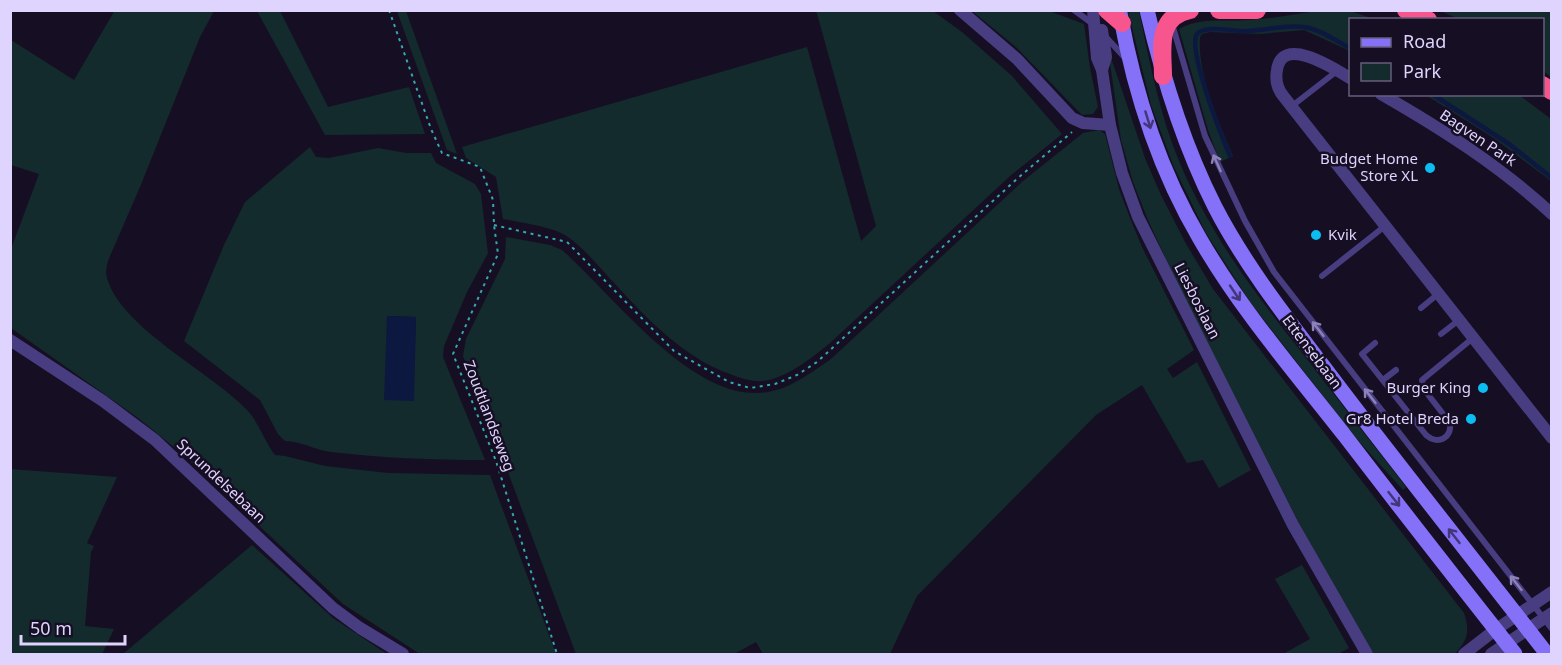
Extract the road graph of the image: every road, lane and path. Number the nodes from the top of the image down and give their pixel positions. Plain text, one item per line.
1 (389, 10) edge
2 (960, 10) edge
3 (1074, 10) edge
4 (1093, 10) edge
5 (1100, 10) edge
6 (1107, 10) edge
7 (1147, 10) edge
8 (1190, 10) edge
9 (1220, 10) edge
10 (1257, 10) edge
11 (1406, 10) edge
12 (1169, 15) edge
13 (1120, 17) edge
14 (1424, 18) edge
15 (1098, 28) junction
16 (1131, 64) junction
17 (1337, 71) junction
18 (1163, 76) junction
19 (1349, 77) edge
20 (1384, 96) edge
21 (1291, 107) junction
22 (1083, 123) junction
23 (1110, 125) junction
24 (1551, 214) edge
25 (494, 225) junction
26 (1385, 226) junction
27 (1322, 276) dead end
28 (1438, 294) junction
29 (1421, 308) dead end
30 (1459, 320) junction
31 (1441, 334) dead end
32 (1473, 338) junction
33 (10, 340) edge
34 (1375, 343) dead end
35 (1396, 370) dead end
36 (1385, 383) junction
37 (1551, 438) edge
38 (1551, 592) edge
39 (1532, 605) junction
40 (1516, 616) junction
41 (1547, 616) edge
42 (1551, 629) edge
43 (1495, 630) junction
44 (1527, 630) junction
45 (1511, 649) edge
46 (403, 654) edge
47 (557, 654) edge
48 (1367, 654) edge
49 (1464, 654) edge
50 (1491, 654) edge
51 (1547, 654) edge

1 - 25 path, Zoudtlandseweg
2 - 22 street
3 - 15 lane
4 - 15 street
5 - 15 street
6 - 13 highway
7 - 18 main road, Ettensebaan
8 - 12 highway
9 - 10 highway
11 - 14 highway
12 - 18 highway
39 -> 12 lane, Ettensebaan
13 - 16 main road, Ettensebaan
15 - 16 lane
15 - 23 street, Liesboslaan
16 -> 43 main road, Ettensebaan
17 - 19 street
17 - 21 lane
17 - 21 street
40 -> 18 main road, Ettensebaan
20 - 24 street, Bagven Park
21 - 26 street
22 - 23 street
22 - 25 path
23 - 48 street, Liesboslaan
25 - 47 path, Zoudtlandseweg
26 - 27 lane
26 - 28 street
28 - 29 lane
28 - 30 street
30 - 31 lane
30 - 32 street
32 - 36 lane
32 - 37 street
33 - 46 street, Sprundelsebaan
34 - 36 lane
35 - 36 lane
38 - 39 street
39 - 40 street
39 - 41 lane, Ettensebaan
40 - 43 street
40 - 44 main road, Ettensebaan
41 - 42 lane, Ettensebaan
41 - 44 street
43 - 45 main road, Ettensebaan
43 - 49 street
44 - 45 street
44 - 51 main road, Ettensebaan
45 - 50 street

